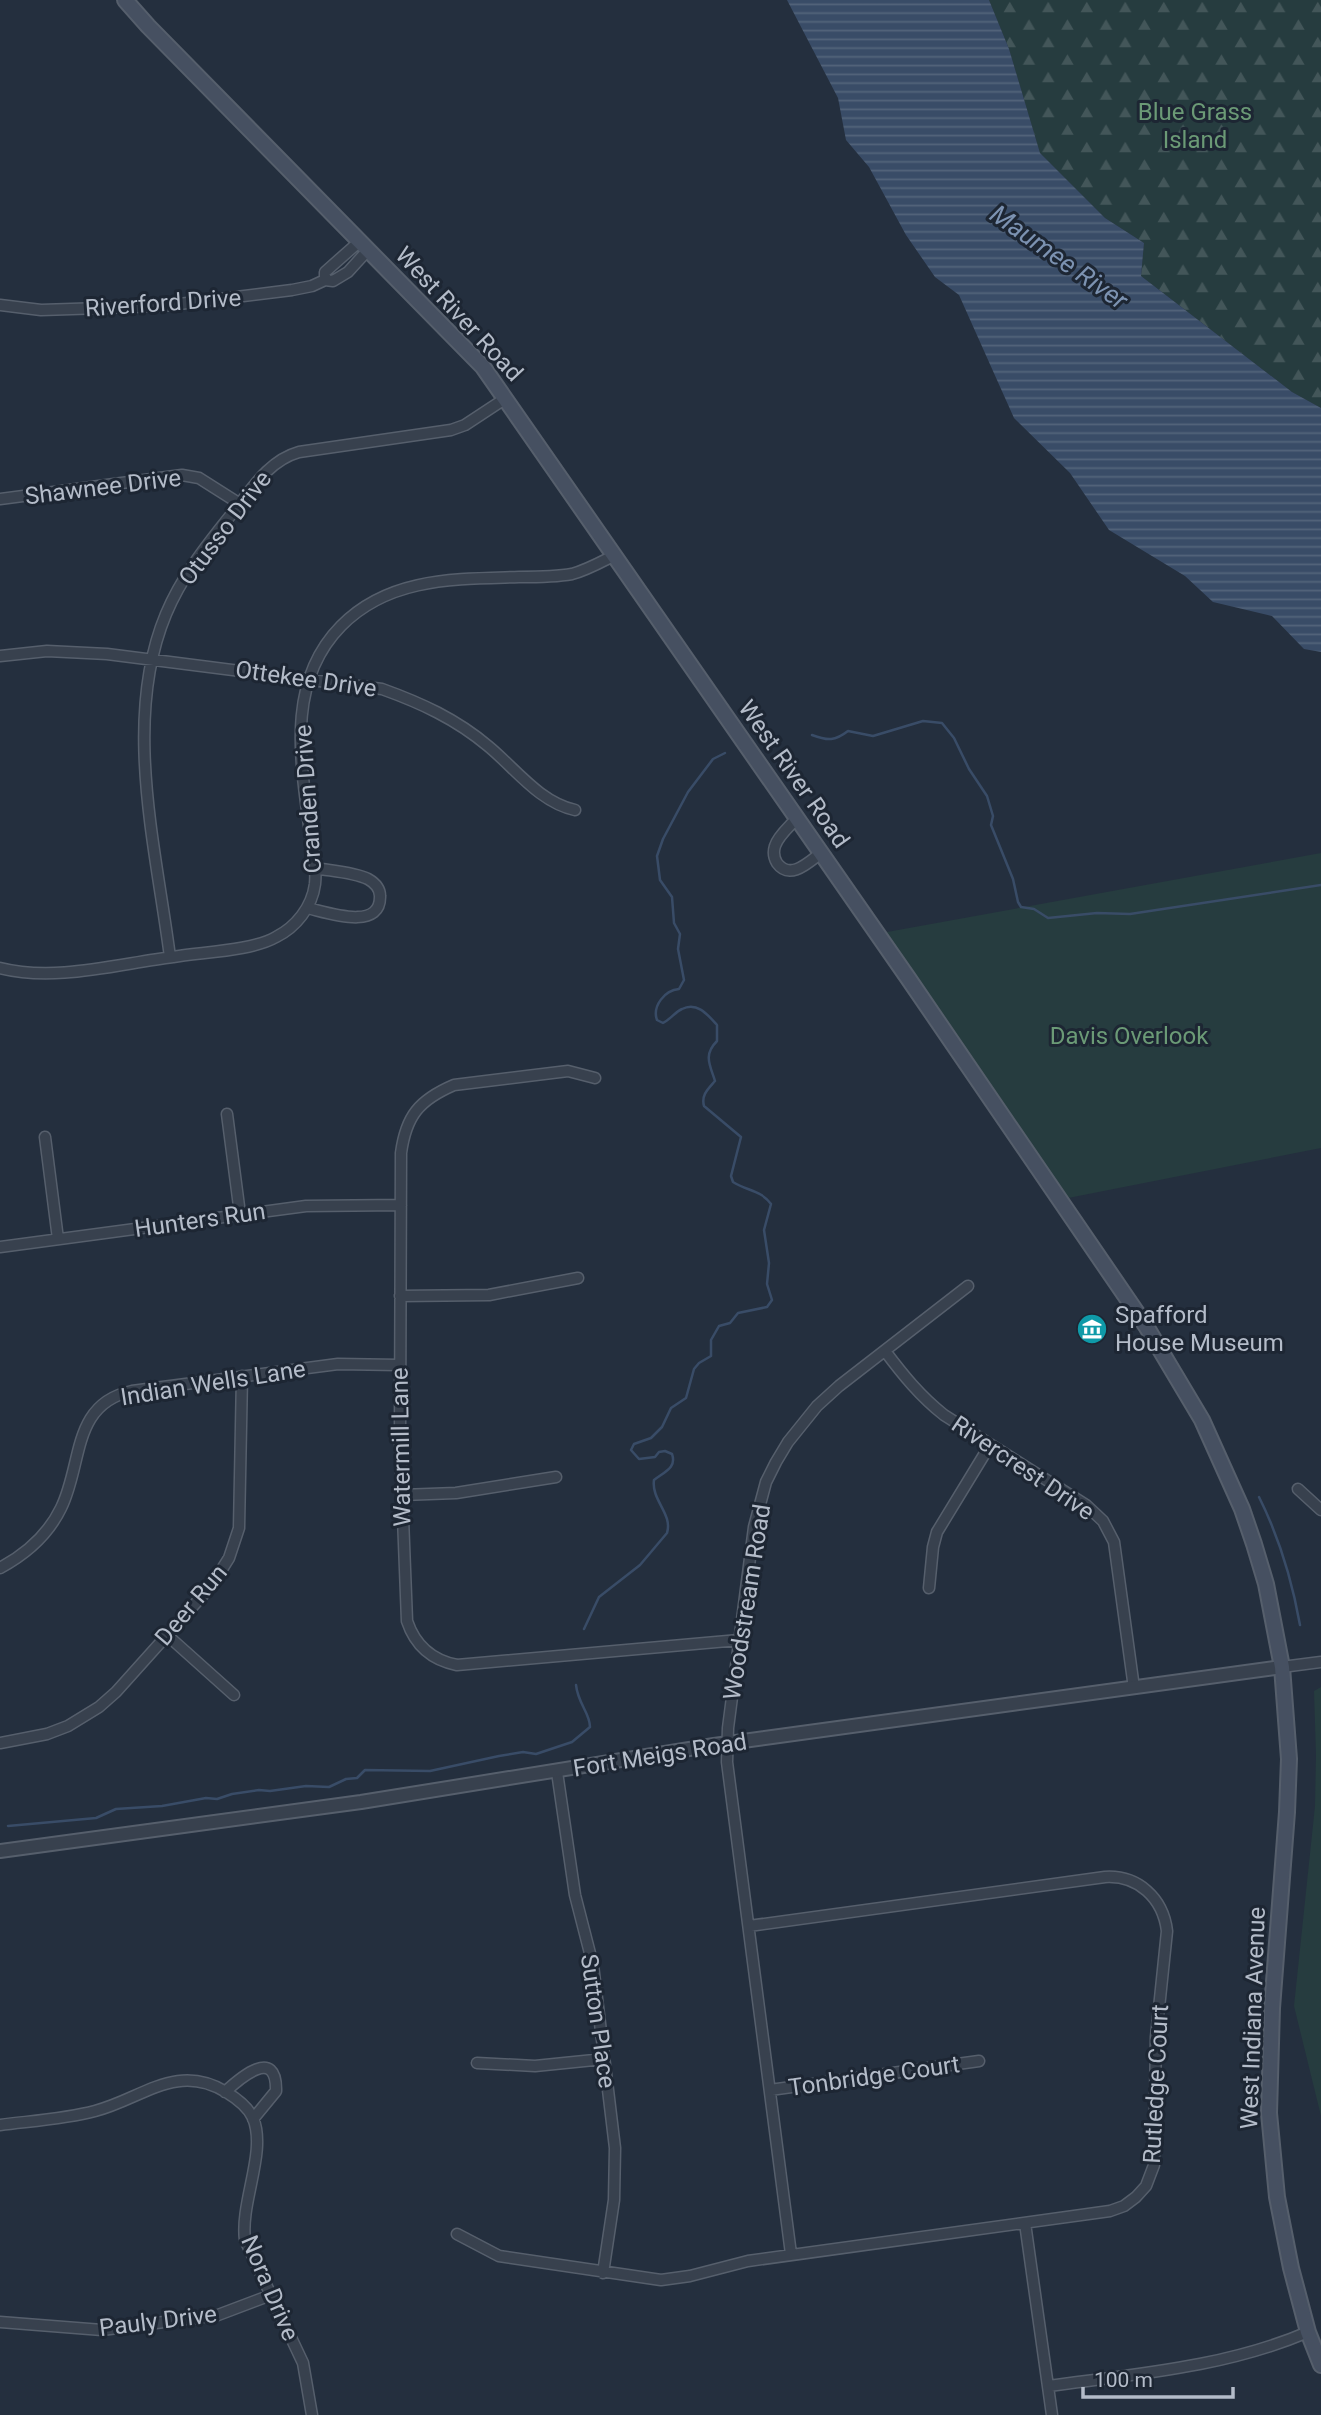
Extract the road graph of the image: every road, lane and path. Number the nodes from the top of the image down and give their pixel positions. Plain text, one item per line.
1 (125, 0) edge
2 (364, 246) junction
3 (0, 306) edge
4 (506, 398) junction
5 (0, 499) edge
6 (240, 504) junction
7 (615, 555) junction
8 (0, 656) edge
9 (151, 658) junction
10 (309, 679) junction
11 (575, 810) dead end
12 (796, 819) junction
13 (821, 853) junction
14 (315, 868) junction
15 (307, 908) junction
16 (170, 957) junction
17 (0, 968) edge
18 (595, 1078) dead end
19 (227, 1114) dead end
20 (45, 1137) dead end
21 (401, 1205) junction
22 (240, 1214) junction
23 (58, 1239) junction
24 (0, 1247) edge
25 (578, 1278) dead end
26 (968, 1286) dead end
27 (400, 1296) junction
28 (885, 1350) junction
29 (399, 1365) junction
30 (242, 1376) junction
31 (990, 1445) junction
32 (556, 1477) dead end
33 (1298, 1489) dead end
34 (402, 1495) junction
35 (1321, 1510) edge
36 (0, 1568) edge
37 (929, 1587) dead end
38 (167, 1635) junction
39 (739, 1640) junction
40 (1321, 1662) edge
41 (1282, 1667) junction
42 (1134, 1688) junction
43 (234, 1695) dead end
44 (0, 1743) edge
45 (727, 1744) junction
46 (557, 1772) junction
47 (0, 1851) edge
48 (749, 1926) junction
49 (604, 2059) junction
50 (979, 2062) dead end
51 (477, 2063) dead end
52 (770, 2090) junction
53 (225, 2092) junction
54 (253, 2119) junction
55 (0, 2125) edge
56 (1025, 2223) junction
57 (457, 2234) dead end
58 (790, 2254) junction
59 (603, 2273) junction
60 (271, 2295) junction
61 (0, 2322) edge
62 (1308, 2332) junction
63 (1321, 2365) edge
64 (1049, 2386) junction
65 (312, 2415) edge
66 (1052, 2415) edge

1 - 2 main road, West River Road
2 - 3 street, Riverford Drive
2 - 4 main road, West River Road
4 - 6 street, Otusso Drive
4 - 7 main road, West River Road
5 - 6 street, Shawnee Drive
6 - 9 street, Otusso Drive
7 - 10 street, Cranden Drive
7 - 12 main road, West River Road
8 - 9 street, Ottekee Drive
9 - 10 street, Ottekee Drive
9 - 16 street, Otusso Drive
10 - 11 street, Ottekee Drive
10 - 14 street, Cranden Drive
12 - 13 main road, West River Road
12 - 13 street
13 - 41 main road, West River Road
14 - 15 street, Cranden Drive
14 - 15 street
15 - 16 street, Cranden Drive
16 - 17 street, Cranden Drive
18 - 21 street, Watermill Lane
19 - 22 street
20 - 23 street
21 - 22 street, Hunters Run
21 - 27 street, Watermill Lane
22 - 23 street, Hunters Run
23 - 24 street, Hunters Run
25 - 27 street
26 - 28 street, Woodstream Road
27 - 29 street, Watermill Lane
28 - 31 street, Rivercrest Drive
28 - 39 street, Woodstream Road
29 - 30 street, Indian Wells Lane
29 - 34 street, Watermill Lane
30 - 36 street, Indian Wells Lane
30 - 38 street, Deer Run
31 - 37 street
31 - 42 street, Rivercrest Drive
32 - 34 street
33 - 35 street
34 - 39 street, Watermill Lane
38 - 43 street
38 - 44 street, Deer Run
39 - 45 street, Woodstream Road
40 - 41 street, Fort Meigs Road
41 - 42 street, Fort Meigs Road
41 - 62 main road, West Indiana Avenue
42 - 45 street, Fort Meigs Road
45 - 46 street, Fort Meigs Road
45 - 48 street, Woodstream Road
46 - 47 street, Fort Meigs Road
46 - 49 street, Sutton Place
48 - 52 street, Woodstream Road
48 - 56 street, Rutledge Court
49 - 51 street
49 - 59 street, Sutton Place
50 - 52 street, Tonbridge Court
52 - 58 street, Woodstream Road
53 - 54 street
53 - 54 street
53 - 55 street
54 - 60 street, Nora Drive
56 - 58 street, Rutledge Court
56 - 64 street
57 - 59 street, Rutledge Court
58 - 59 street, Rutledge Court
60 - 61 street, Pauly Drive
60 - 65 street, Nora Drive
62 - 63 main road, West Indiana Avenue
62 - 64 street
64 - 66 street

